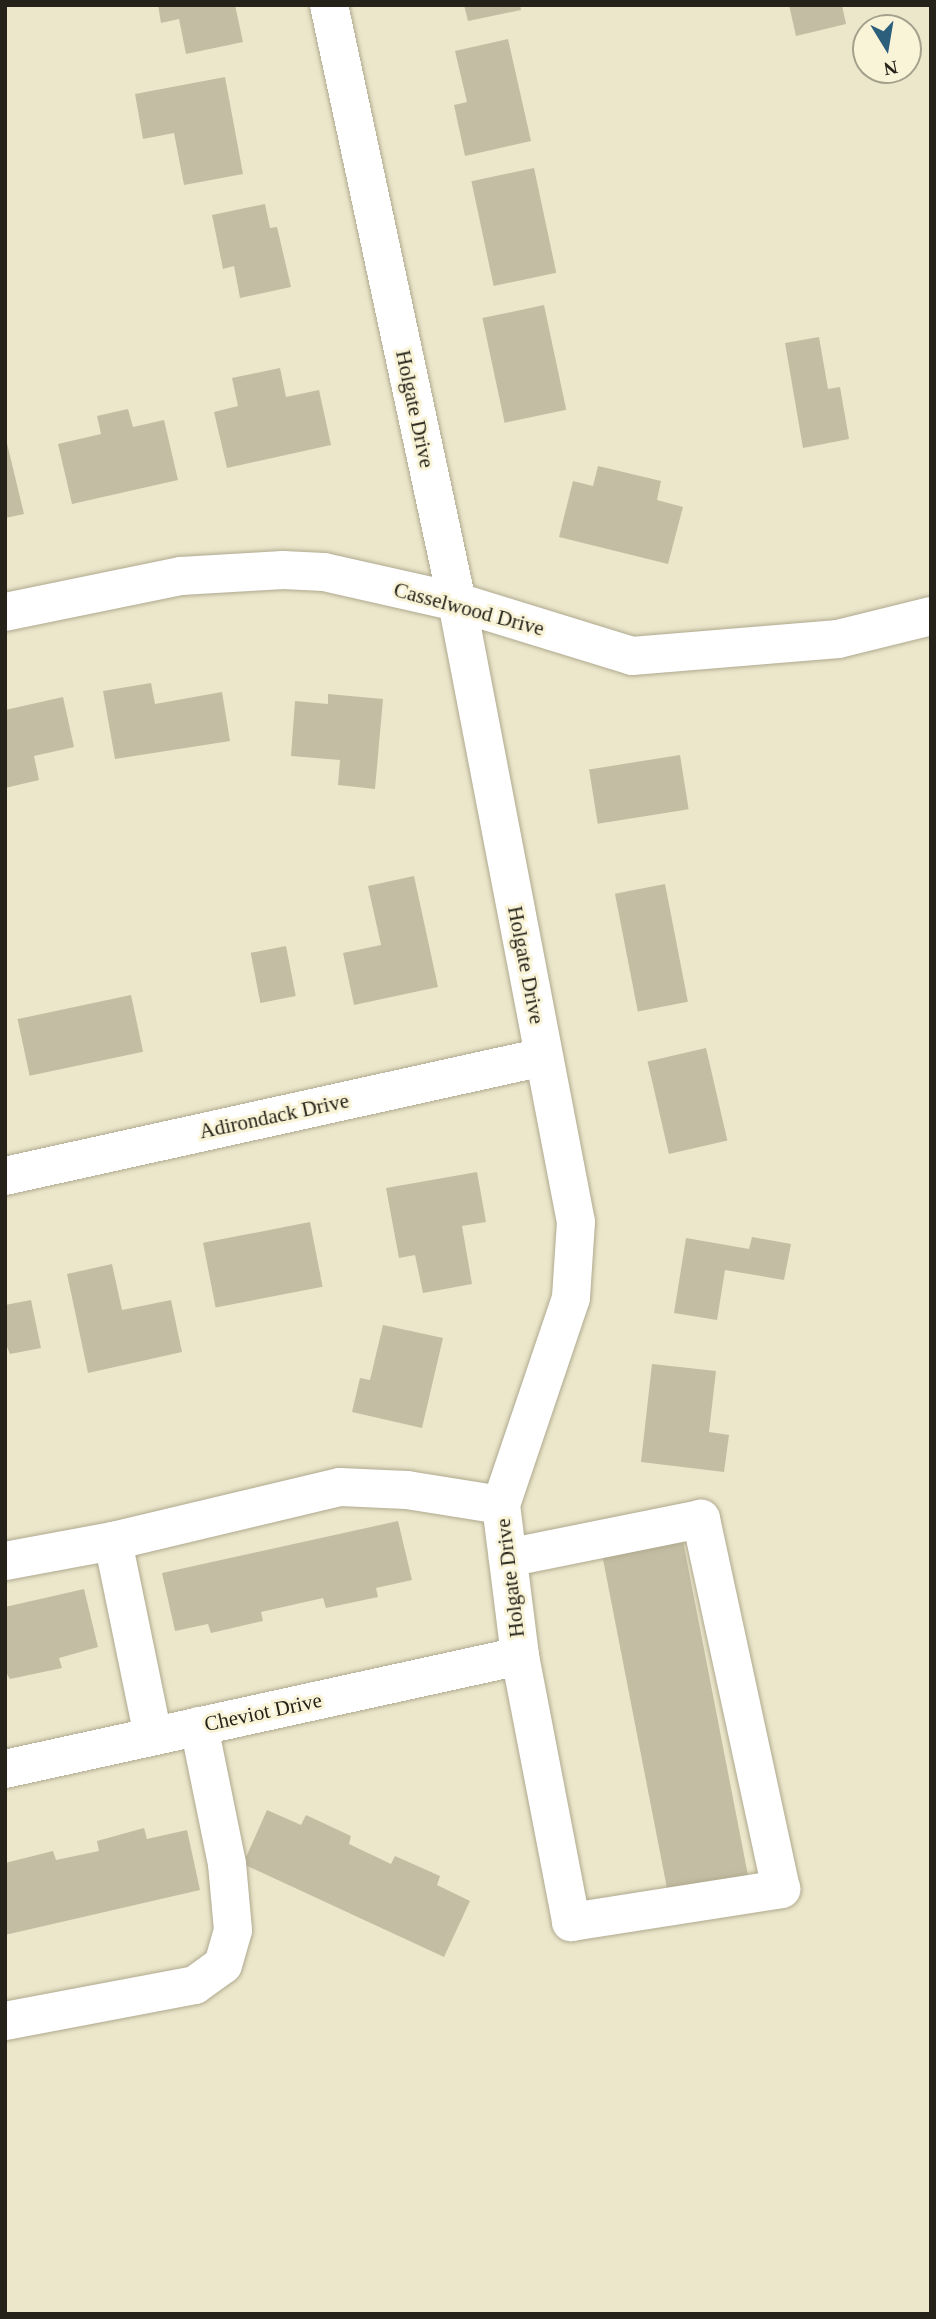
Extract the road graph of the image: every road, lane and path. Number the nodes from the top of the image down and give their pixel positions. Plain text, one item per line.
1 (329, 5) edge
2 (457, 602) junction
3 (5, 612) edge
4 (931, 616) edge
5 (543, 1057) junction
6 (5, 1175) edge
7 (501, 1506) junction
8 (113, 1541) junction
9 (508, 1558) junction
10 (5, 1561) edge
11 (520, 1656) junction
12 (199, 1726) junction
13 (153, 1736) junction
14 (5, 1769) edge
15 (5, 2021) edge

1 - 2 street, Holgate Drive
2 - 3 street, Casselwood Drive
2 - 4 street, Casselwood Drive
2 - 5 street, Holgate Drive
5 - 6 street, Adirondack Drive
5 - 7 street, Holgate Drive
7 - 8 street
7 - 9 street, Holgate Drive
8 - 10 street
8 - 13 street
9 - 11 street, Holgate Drive
9 - 11 street, Holgate Drive
11 - 12 street, Cheviot Drive
12 - 13 street, Cheviot Drive
12 - 15 street
13 - 14 street, Cheviot Drive

